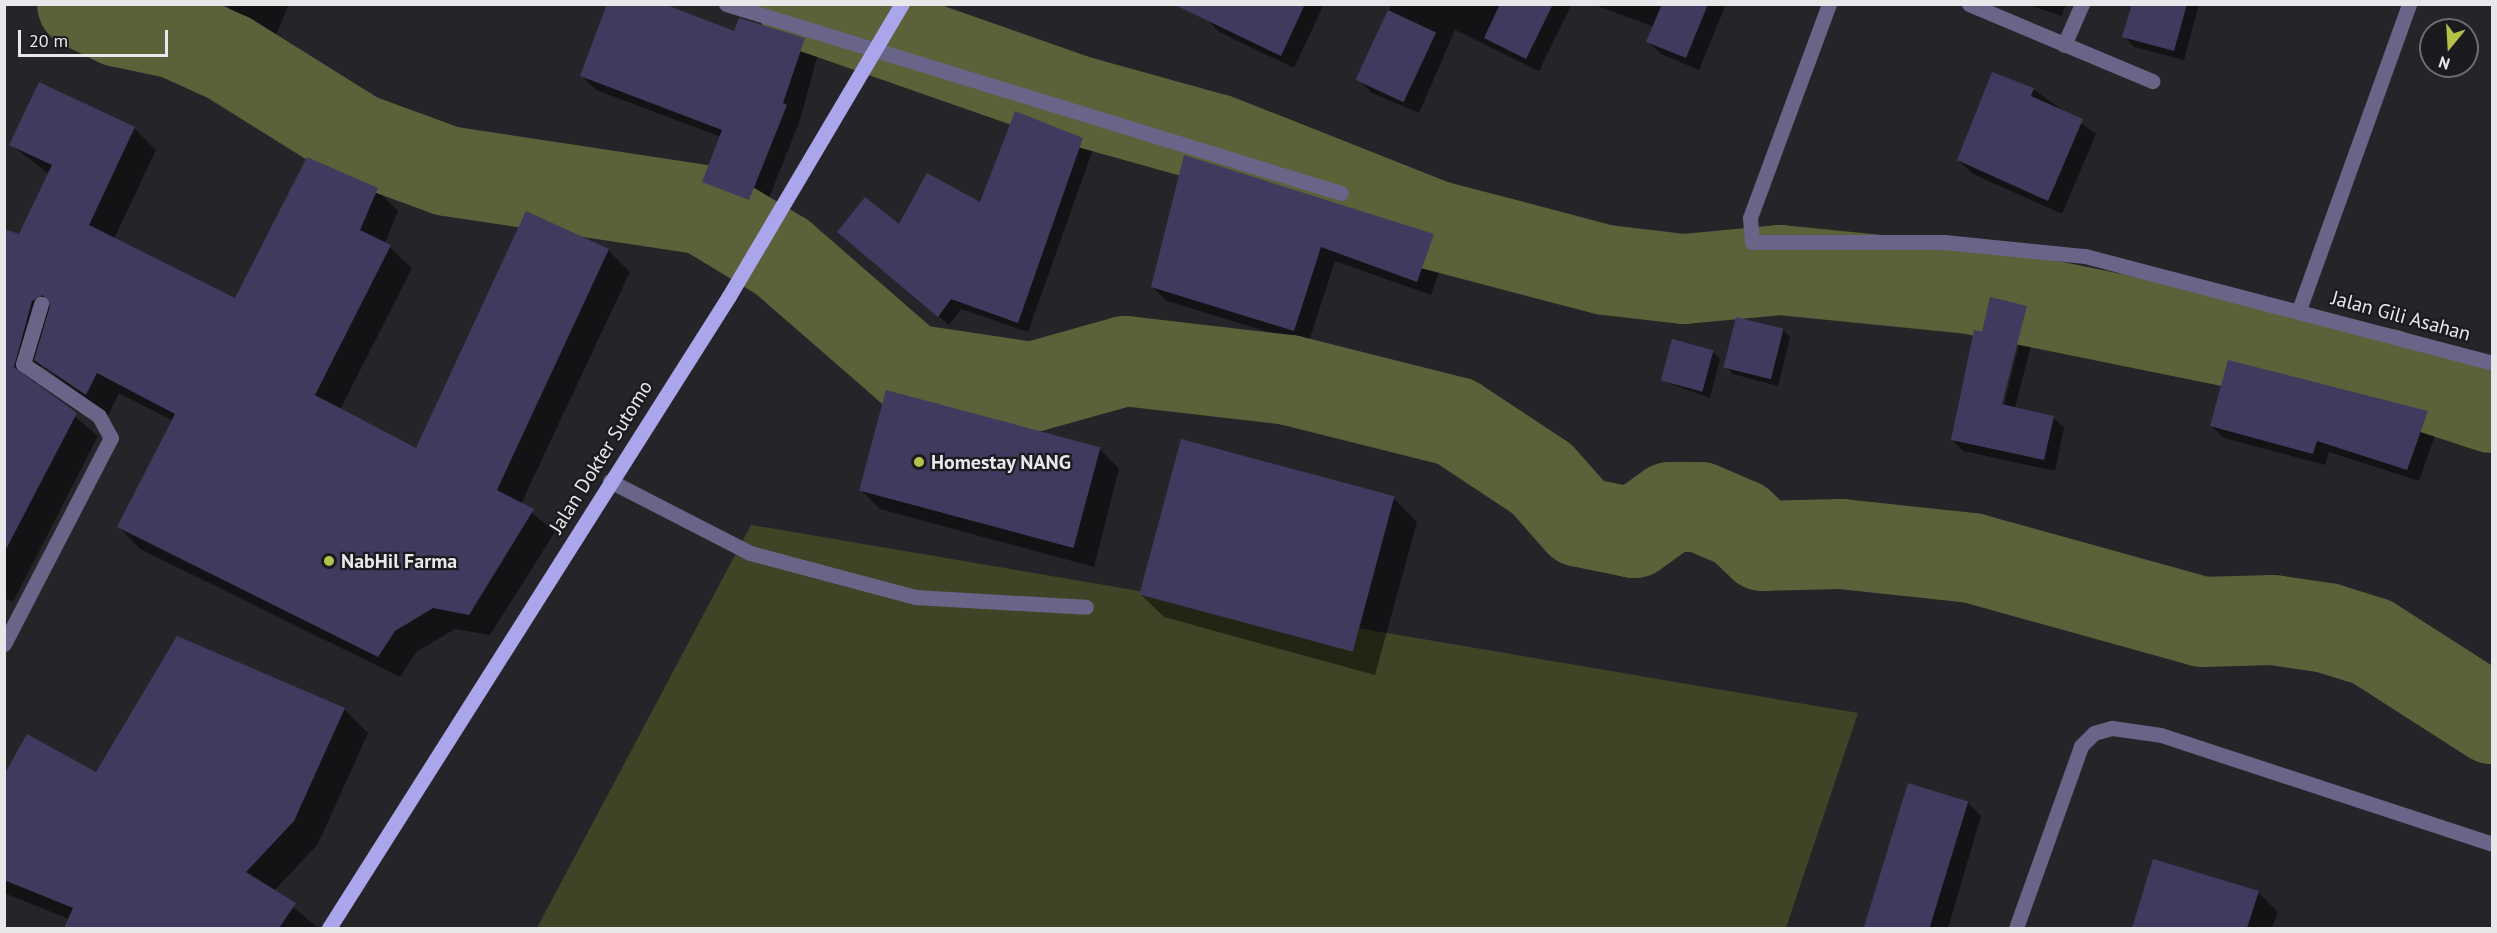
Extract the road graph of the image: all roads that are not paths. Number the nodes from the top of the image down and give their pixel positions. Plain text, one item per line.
1 (726, 4) edge
2 (1829, 4) edge
3 (1969, 4) edge
4 (2082, 4) edge
5 (2409, 4) edge
6 (901, 7) edge
7 (2064, 45) junction
8 (874, 52) junction
9 (2152, 81) dead end
10 (1341, 193) dead end
11 (41, 304) dead end
12 (2299, 310) junction
13 (2493, 363) edge
14 (610, 481) junction
15 (1086, 607) dead end
16 (4, 644) edge
17 (2493, 844) edge
18 (329, 928) edge
19 (2016, 928) edge

1 - 8 street
2 - 12 street, Jalan Gili Asahan
3 - 7 street
4 - 7 street
5 - 12 street
6 - 8 main road, Jalan Dokter Sutomo
7 - 9 street
8 - 10 street
8 - 14 main road, Jalan Dokter Sutomo
11 - 16 street
12 - 13 street, Jalan Gili Asahan
14 - 15 street
14 - 18 main road, Jalan Dokter Sutomo
17 - 19 street

